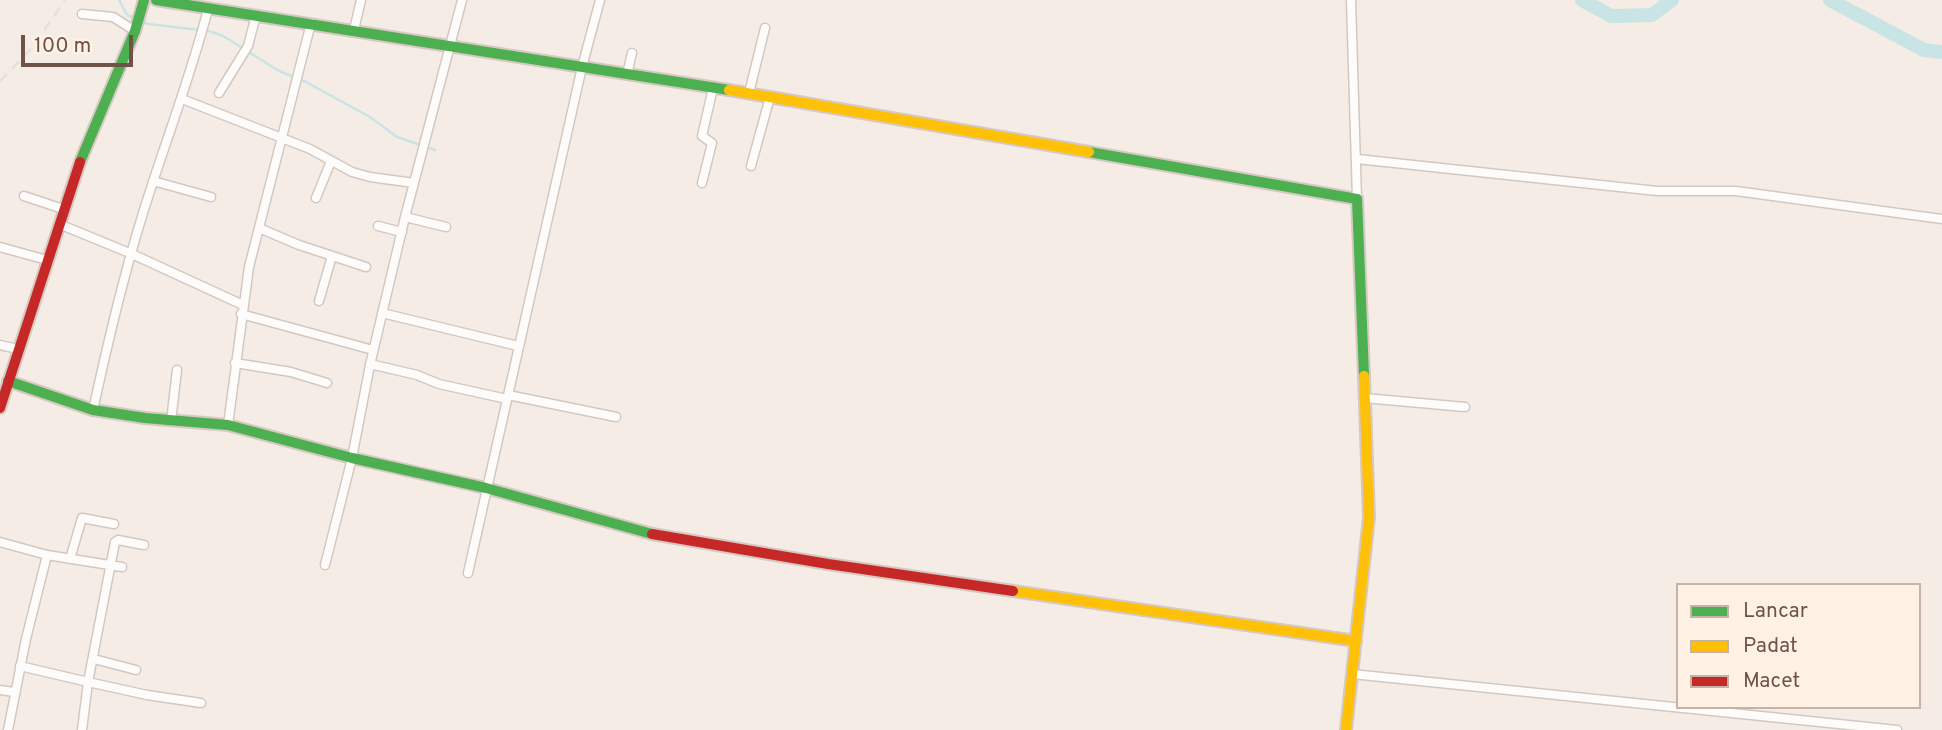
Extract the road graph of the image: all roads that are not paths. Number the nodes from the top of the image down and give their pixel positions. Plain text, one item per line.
1 (144, 0) edge
2 (156, 0) edge
3 (361, 0) edge
4 (462, 0) edge
5 (600, 0) edge
6 (1351, 0) edge
7 (208, 9) junction
8 (82, 14) dead end
9 (256, 15) junction
10 (311, 23) junction
11 (137, 24) junction
12 (765, 28) dead end
13 (354, 30) junction
14 (450, 46) junction
15 (632, 53) dead end
16 (582, 67) junction
17 (627, 74) junction
18 (713, 88) junction
19 (219, 93) dead end
20 (749, 93) junction
21 (770, 97) junction
22 (181, 99) junction
23 (282, 137) junction
24 (1357, 159) junction
25 (331, 161) junction
26 (751, 166) dead end
27 (153, 181) junction
28 (414, 183) junction
29 (702, 183) dead end
30 (24, 196) dead end
31 (211, 197) dead end
32 (316, 198) dead end
33 (1357, 199) junction
34 (64, 209) junction
35 (405, 217) junction
36 (1942, 219) edge
37 (59, 224) junction
38 (378, 226) dead end
39 (446, 226) dead end
40 (259, 228) junction
41 (402, 232) junction
42 (0, 247) edge
43 (132, 254) junction
44 (332, 256) junction
45 (47, 260) junction
46 (366, 267) dead end
47 (319, 301) dead end
48 (242, 310) junction
49 (382, 313) junction
50 (0, 345) edge
51 (518, 346) junction
52 (18, 349) junction
53 (373, 350) junction
54 (235, 362) junction
55 (370, 364) junction
56 (177, 370) dead end
57 (8, 382) junction
58 (327, 383) dead end
59 (507, 397) junction
60 (1364, 398) junction
61 (1465, 407) dead end
62 (0, 408) edge
63 (93, 410) junction
64 (616, 417) dead end
65 (171, 421) junction
66 (228, 425) junction
67 (352, 458) junction
68 (486, 488) junction
69 (72, 515) dead end
70 (82, 518) junction
71 (114, 524) dead end
72 (0, 542) edge
73 (144, 545) dead end
74 (47, 555) junction
75 (70, 559) junction
76 (110, 565) junction
77 (324, 565) dead end
78 (122, 567) dead end
79 (468, 573) dead end
80 (1356, 640) junction
81 (94, 659) junction
82 (20, 666) junction
83 (136, 670) dead end
84 (1352, 674) junction
85 (88, 682) junction
86 (0, 690) edge
87 (14, 692) junction
88 (201, 703) dead end
89 (1676, 707) edge
90 (1693, 709) edge
91 (8, 730) edge
92 (82, 730) edge
93 (1346, 730) edge
94 (1897, 730) edge

1 - 11 street
2 - 7 street
3 - 13 street
4 - 14 street
5 - 16 street
6 - 24 street
7 - 9 street
7 - 22 street
8 - 11 street
9 - 10 street
9 - 19 street
10 - 13 street
10 - 23 street
11 - 34 street
12 - 20 street
13 - 14 street
14 - 16 street
14 - 28 street
15 - 17 street
16 - 17 street
16 - 51 street
17 - 18 street
18 - 20 street
18 - 29 street
20 - 21 street
21 - 26 street
21 - 33 street
22 - 23 street
22 - 27 street
23 - 25 street
23 - 40 street
24 - 33 street
24 - 36 street
25 - 28 street
25 - 32 street
27 - 31 street
27 - 43 street
28 - 35 street
30 - 34 street
33 - 60 street
34 - 37 street
35 - 39 street
35 - 41 street
37 - 43 street
37 - 45 street
38 - 41 street
40 - 44 street
40 - 48 street
41 - 49 street
42 - 45 street
43 - 48 street
43 - 63 street
44 - 46 street
44 - 47 street
45 - 52 street
48 - 53 street
48 - 54 street
49 - 51 street
49 - 53 street
50 - 52 street
51 - 59 street
52 - 57 street
53 - 55 street
54 - 58 street
54 - 66 street
55 - 59 street
55 - 67 street
56 - 65 street
57 - 62 street
57 - 63 street
59 - 64 street
59 - 68 street
60 - 61 street
60 - 80 street
63 - 65 street
65 - 66 street
66 - 67 street
67 - 68 street
67 - 77 street
68 - 79 street
68 - 80 street
69 - 70 street
70 - 71 street
70 - 75 street
72 - 74 street
73 - 76 street
74 - 75 street
74 - 82 street
75 - 76 street
76 - 78 street
76 - 81 street
80 - 84 street
81 - 83 street
81 - 85 street
82 - 85 street
82 - 87 street
84 - 89 street
84 - 93 street
85 - 88 street
85 - 92 street
86 - 87 street
87 - 91 street
90 - 94 street

